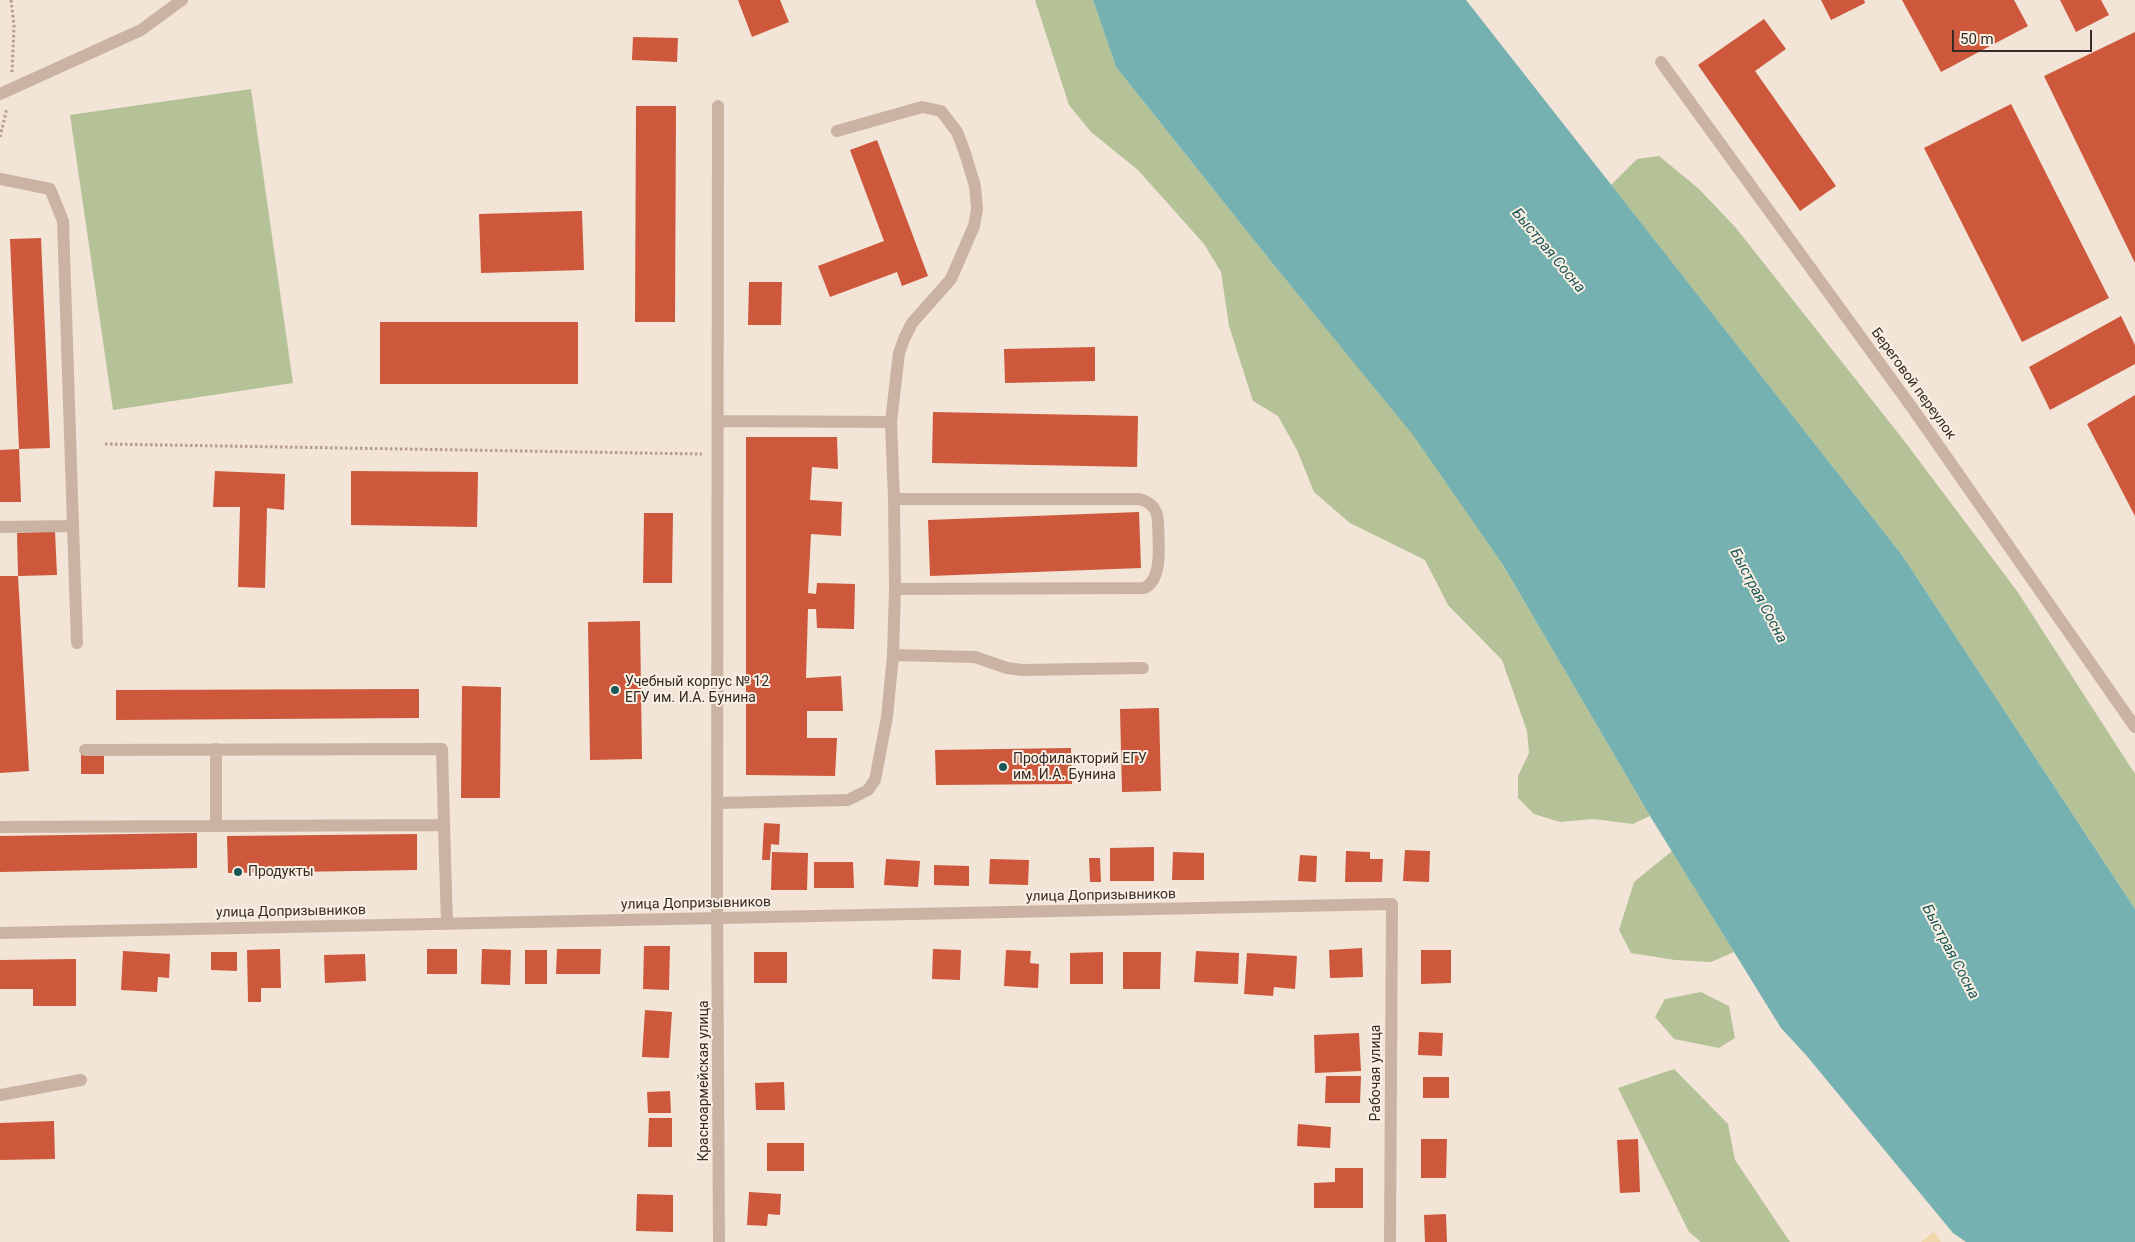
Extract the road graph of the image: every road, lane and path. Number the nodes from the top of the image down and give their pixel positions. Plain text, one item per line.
1 (11, 0) edge
2 (182, 0) edge
3 (1661, 62) dead end
4 (6, 91) edge
5 (718, 106) dead end
6 (837, 131) dead end
7 (0, 137) edge
8 (0, 179) edge
9 (718, 421) junction
10 (891, 422) junction
11 (105, 444) dead end
12 (718, 454) junction
13 (894, 500) junction
14 (73, 526) junction
15 (0, 527) edge
16 (896, 589) junction
17 (77, 643) dead end
18 (893, 655) junction
19 (1143, 668) dead end
20 (2135, 727) edge
21 (216, 749) junction
22 (85, 750) dead end
23 (718, 803) junction
24 (216, 825) junction
25 (444, 825) junction
26 (0, 826) edge
27 (1392, 904) joint
28 (718, 919) junction
29 (447, 924) junction
30 (0, 933) edge
31 (81, 1080) dead end
32 (0, 1095) edge
33 (720, 1242) edge
34 (1390, 1242) edge

1 - 4 path
2 - 4 street
3 - 20 street, Береговой переулок
4 - 7 path
5 - 9 street, Красноармейская улица
6 - 10 street
8 - 14 street
9 - 10 street
9 - 12 street, Красноармейская улица
10 - 13 street
11 - 12 path
12 - 23 street, Красноармейская улица
13 - 16 street
13 - 16 street
14 - 15 street
14 - 17 street
16 - 18 street
18 - 19 street
18 - 23 street
21 - 22 street
21 - 24 street
21 - 25 street
23 - 28 street, Красноармейская улица
24 - 25 street
24 - 26 street
25 - 29 street
27 - 28 street, улица Допризывников
27 - 34 street, Рабочая улица
28 - 29 street, улица Допризывников
28 - 33 street, Красноармейская улица
29 - 30 street, улица Допризывников
31 - 32 street

